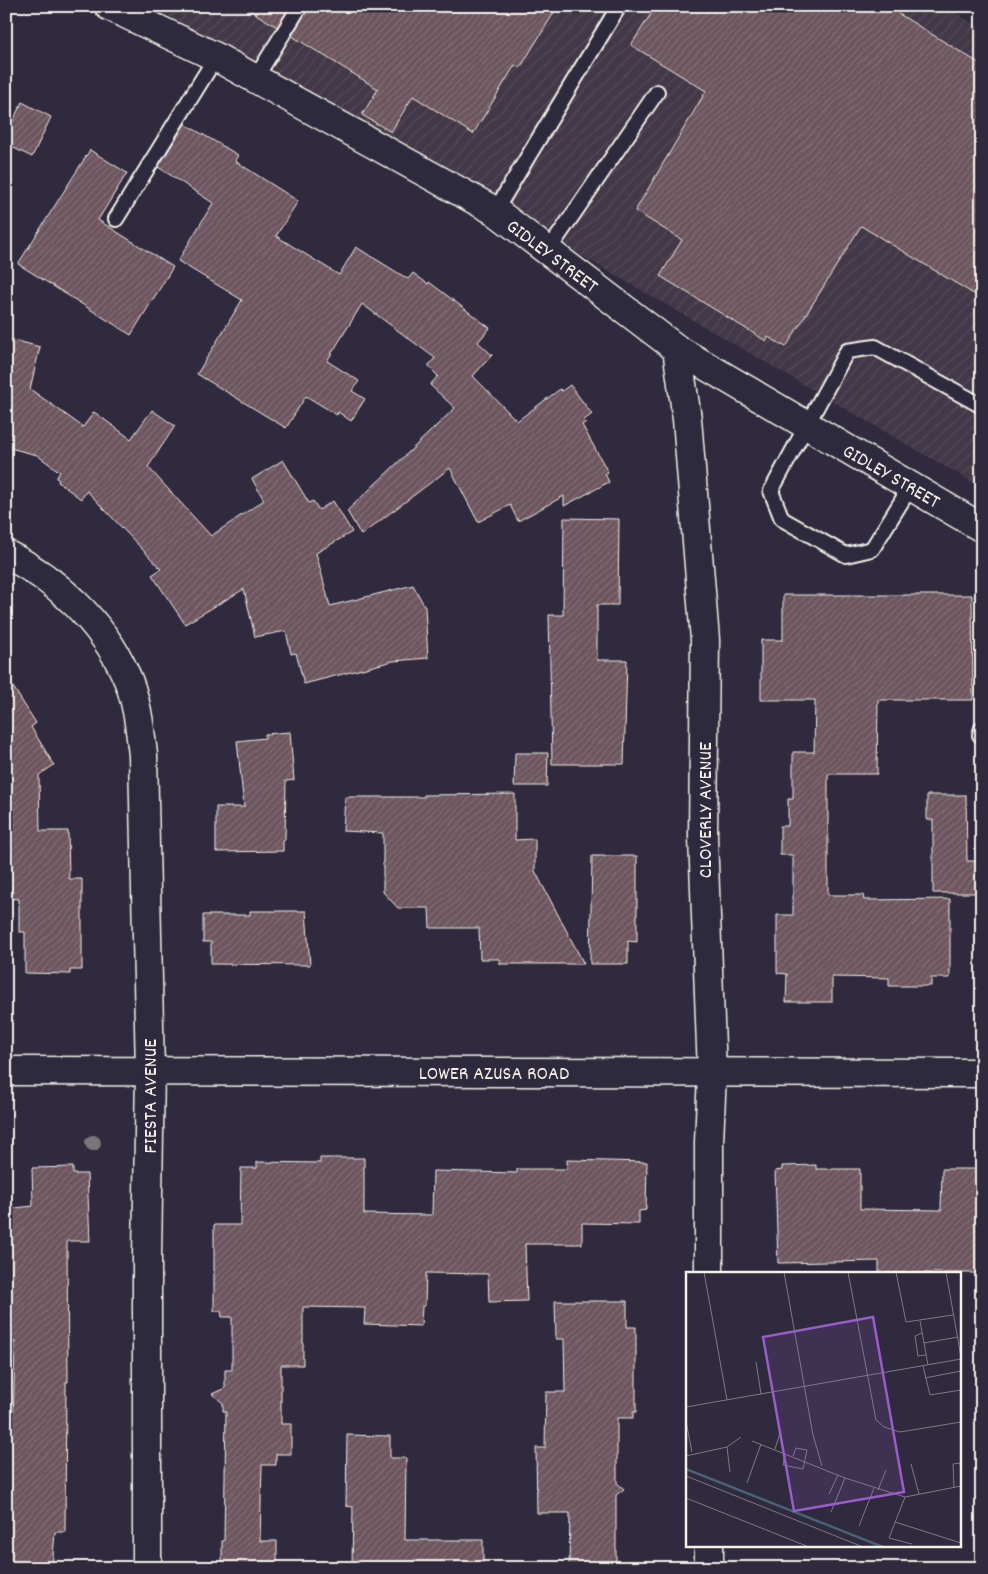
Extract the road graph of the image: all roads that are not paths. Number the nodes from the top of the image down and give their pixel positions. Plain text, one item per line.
1 (109, 6) edge
2 (300, 6) edge
3 (619, 6) edge
4 (216, 57) junction
5 (255, 79) junction
6 (657, 92) dead end
7 (495, 211) junction
8 (116, 219) dead end
9 (548, 251) junction
10 (678, 349) junction
11 (982, 406) edge
12 (806, 424) junction
13 (911, 486) junction
14 (979, 520) edge
15 (6, 554) edge
16 (6, 1071) edge
17 (150, 1071) junction
18 (712, 1073) junction
19 (982, 1073) edge
20 (709, 1272) edge
21 (709, 1546) edge
22 (147, 1568) edge
23 (709, 1568) edge

1 - 4 street, GIDLEY STREET
2 - 5 lane
3 - 7 lane
4 - 5 street, GIDLEY STREET
4 - 8 lane
5 - 7 street, GIDLEY STREET
6 - 9 lane
7 - 9 street, GIDLEY STREET
9 - 10 street, GIDLEY STREET
10 - 12 street, GIDLEY STREET
10 - 18 street, CLOVERLY AVENUE
11 - 12 lane
12 - 13 street, GIDLEY STREET
12 - 13 lane
13 - 14 street, GIDLEY STREET
15 - 17 street, FIESTA AVENUE
16 - 17 street, LOWER AZUSA ROAD
17 - 18 street, LOWER AZUSA ROAD
17 - 22 street, FIESTA AVENUE
18 - 19 street, LOWER AZUSA ROAD
18 - 20 street, CLOVERLY AVENUE
21 - 23 street

